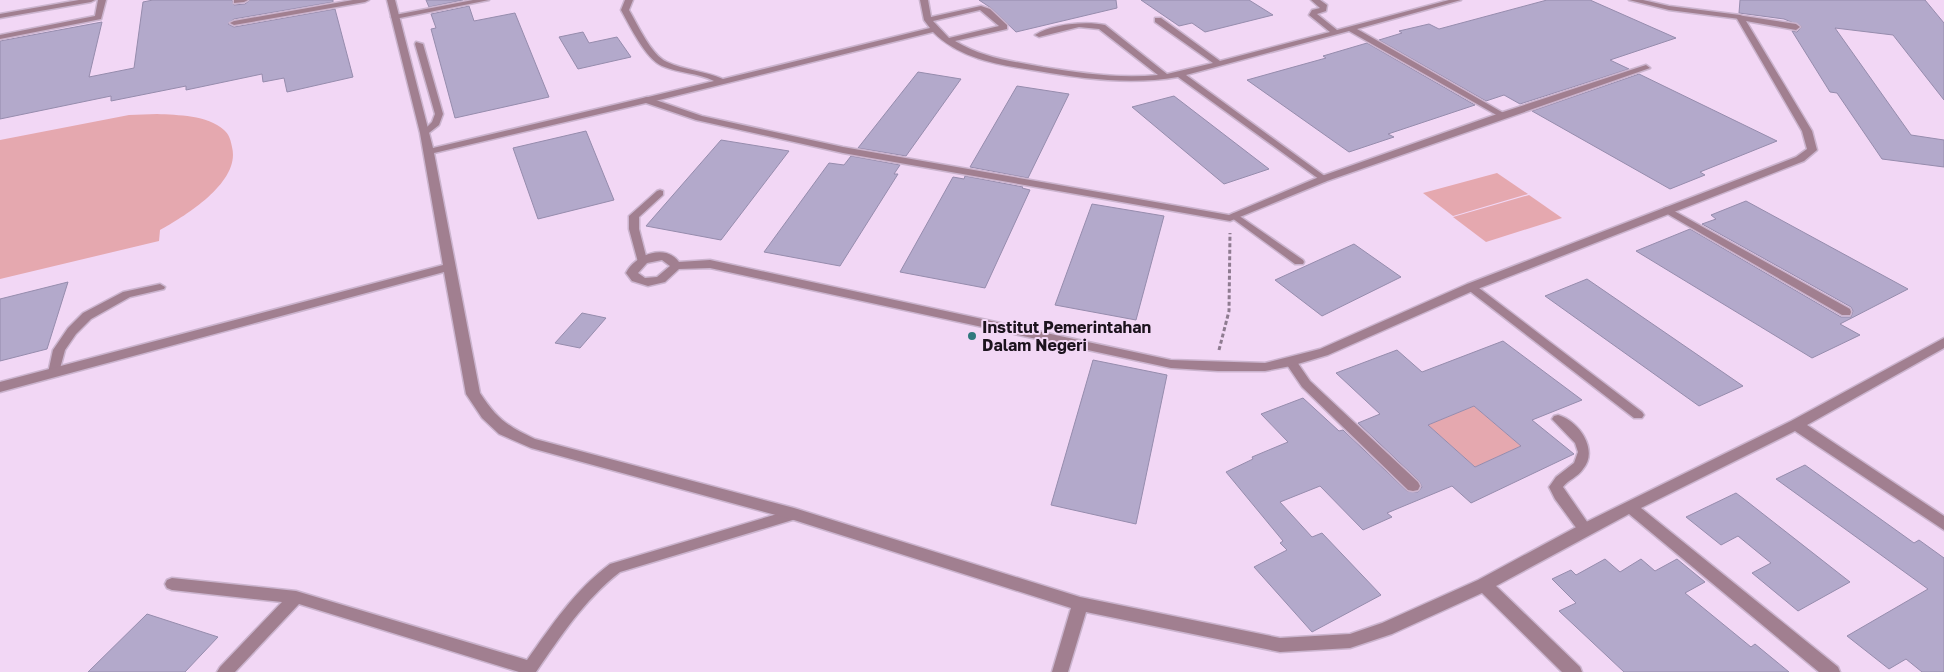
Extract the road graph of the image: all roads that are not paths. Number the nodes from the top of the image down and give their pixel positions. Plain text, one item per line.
1 (91, 0) edge
2 (102, 0) edge
3 (365, 0) edge
4 (391, 0) edge
5 (485, 0) edge
6 (629, 0) edge
7 (924, 0) edge
8 (1315, 0) edge
9 (1457, 0) edge
10 (1633, 0) edge
11 (0, 16) edge
12 (395, 17) junction
13 (1740, 17) junction
14 (928, 20) junction
15 (1158, 20) dead end
16 (234, 23) dead end
17 (1796, 26) dead end
18 (1349, 28) junction
19 (934, 29) junction
20 (1334, 31) junction
21 (1039, 35) dead end
22 (0, 37) edge
23 (949, 40) junction
24 (419, 44) dead end
25 (1218, 63) junction
26 (1646, 68) dead end
27 (1180, 74) junction
28 (1166, 77) junction
29 (720, 81) junction
30 (648, 100) junction
31 (1503, 115) junction
32 (425, 132) junction
33 (427, 152) junction
34 (1324, 179) junction
35 (660, 193) dead end
36 (1667, 210) junction
37 (1232, 217) junction
38 (642, 260) junction
39 (1299, 262) dead end
40 (676, 266) junction
41 (449, 267) junction
42 (160, 287) dead end
43 (1471, 287) junction
44 (1846, 312) dead end
45 (1944, 342) edge
46 (1291, 362) junction
47 (54, 373) junction
48 (0, 387) edge
49 (1638, 415) dead end
50 (1558, 419) dead end
51 (1796, 426) junction
52 (1413, 486) dead end
53 (1630, 507) junction
54 (794, 514) junction
55 (1944, 524) edge
56 (1585, 529) junction
57 (172, 584) dead end
58 (1484, 585) junction
59 (296, 597) junction
60 (1080, 604) junction
61 (528, 670) edge
62 (225, 672) edge
63 (1060, 672) edge
64 (1574, 672) edge
65 (1832, 672) edge

1 - 11 lane
2 - 22 lane
3 - 16 lane
4 - 12 street
5 - 12 lane
6 - 29 lane
7 - 14 lane
8 - 20 lane
9 - 18 lane
10 - 13 lane
12 - 32 street
13 - 17 street
13 - 36 street
14 - 19 lane
14 - 23 lane
15 - 25 lane
18 - 20 lane
18 - 31 lane
19 - 23 lane
19 - 29 lane
20 - 25 lane
21 - 28 lane
23 - 28 lane
24 - 32 lane
25 - 27 lane
26 - 31 street
27 - 28 lane
27 - 34 lane
29 - 30 lane
30 - 33 street
30 - 37 street
31 - 34 street
32 - 33 street
33 - 41 street
34 - 37 street
35 - 38 lane
36 - 43 street
36 - 44 lane
37 - 39 lane
38 - 40 street
38 - 40 street
40 - 46 street
41 - 47 street
41 - 54 street
42 - 47 lane
43 - 46 street
43 - 49 lane
45 - 51 street
46 - 52 lane
47 - 48 street
50 - 56 lane
51 - 53 street
51 - 55 street
53 - 56 street
53 - 65 street
54 - 60 street
54 - 61 lane
56 - 58 street
57 - 59 lane
58 - 60 street
58 - 64 street
59 - 61 lane
59 - 62 lane
60 - 63 street

